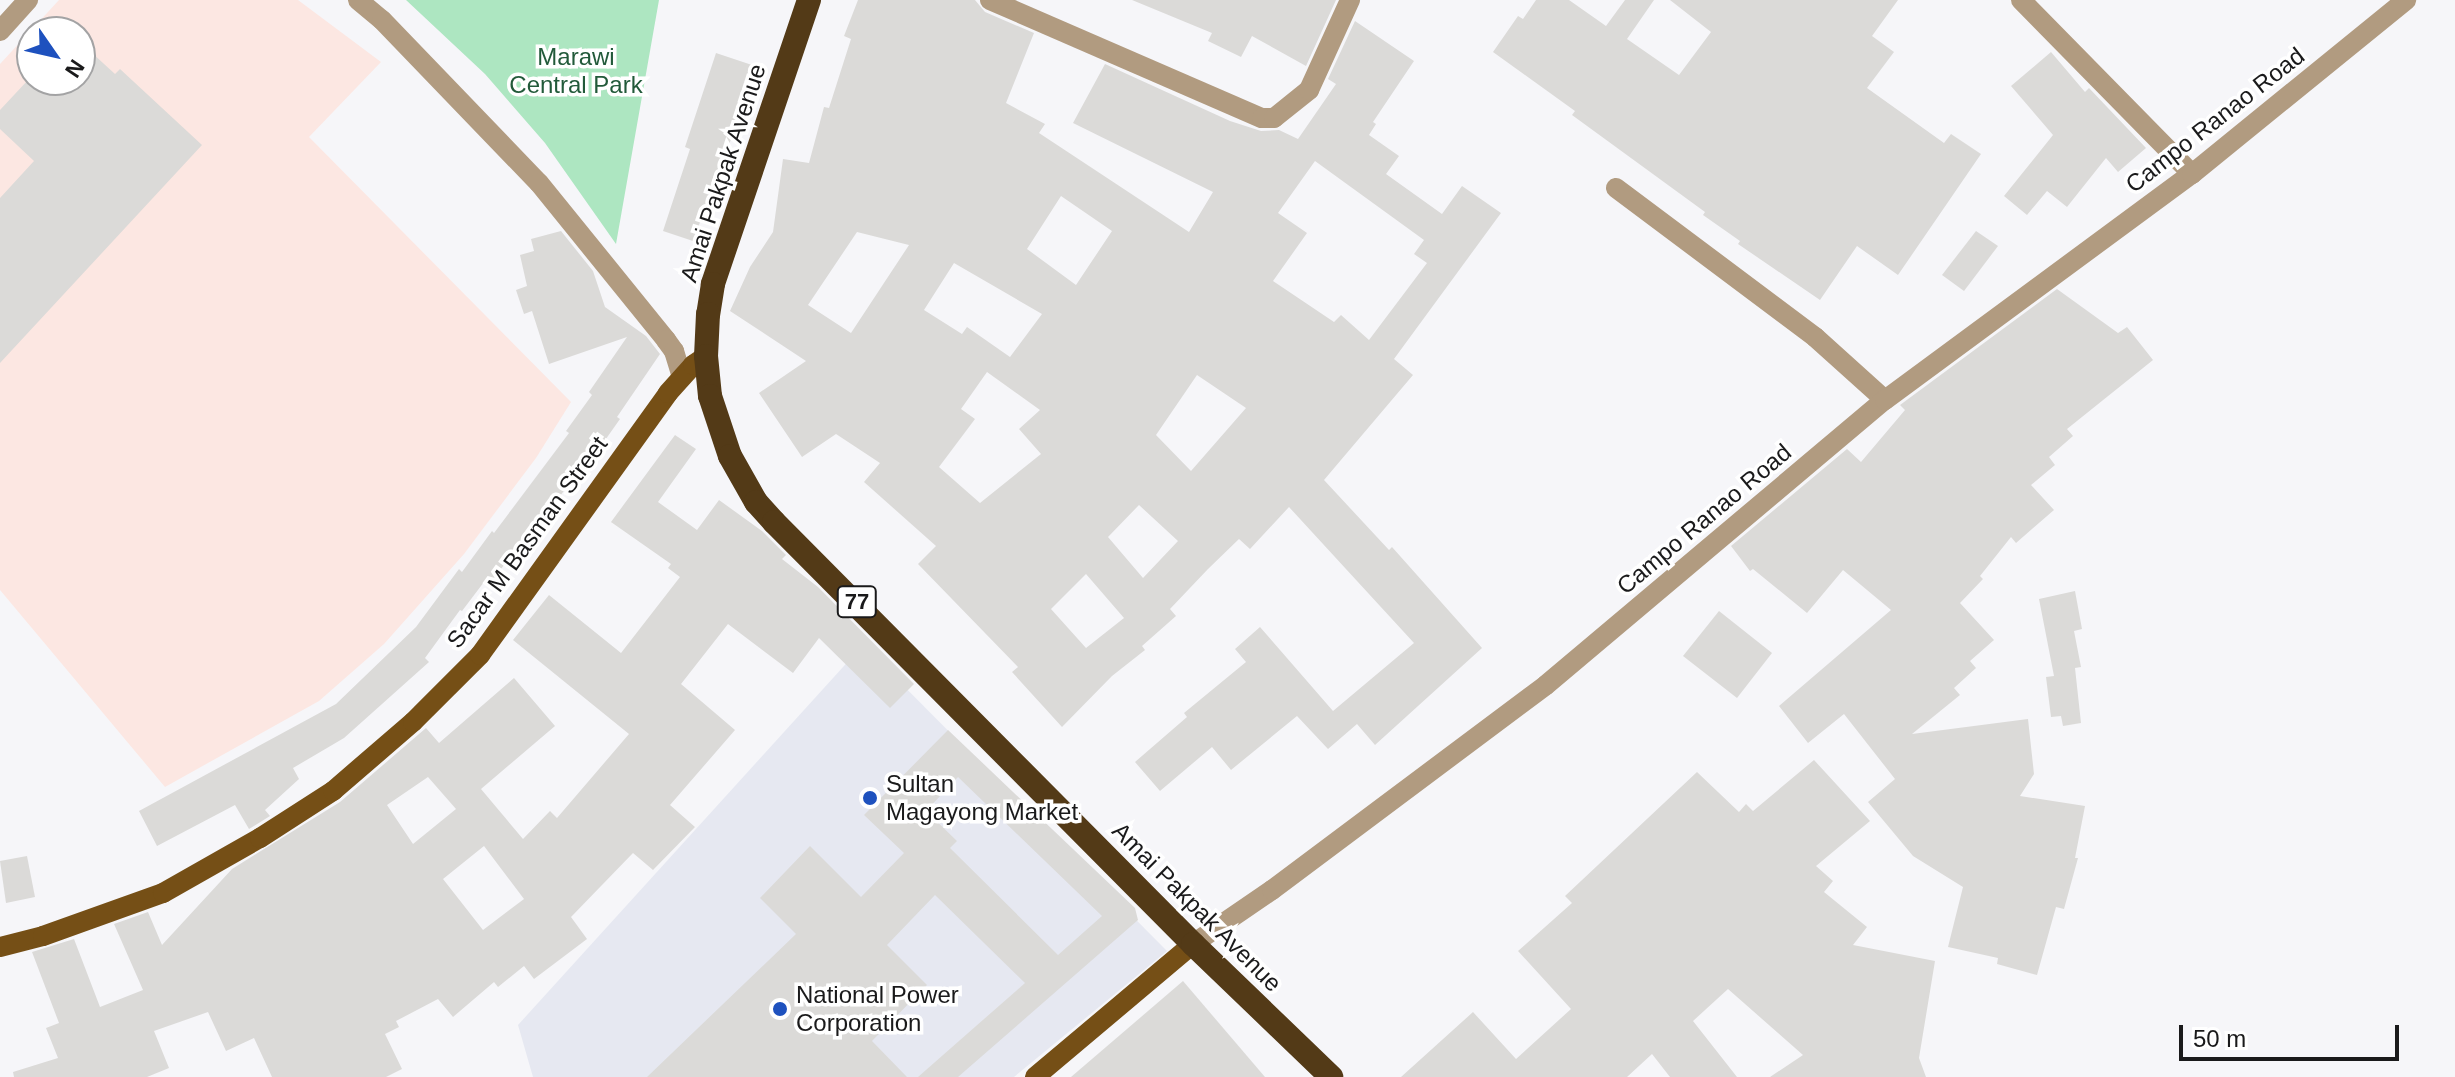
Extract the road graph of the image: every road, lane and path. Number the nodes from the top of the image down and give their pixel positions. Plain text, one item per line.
1 (28, 0) edge
2 (358, 0) edge
3 (809, 0) edge
4 (990, 0) edge
5 (1350, 0) edge
6 (2021, 0) edge
7 (2406, 0) edge
8 (0, 31) edge
9 (2192, 174) junction
10 (1616, 188) dead end
11 (706, 356) junction
12 (682, 377) junction
13 (1885, 400) junction
14 (1193, 944) junction
15 (0, 947) edge
16 (1035, 1077) edge
17 (1331, 1077) edge

1 - 8 street
2 - 12 street
3 - 11 highway, Amai Pakpak Avenue / 77
4 - 5 street
6 - 9 street
7 - 9 street, Campo Ranao Road
9 - 13 street, Campo Ranao Road
10 - 13 street
11 - 12 main road, Sacar M Basman Street
11 - 14 highway, Amai Pakpak Avenue / 77
12 - 15 main road, Sacar M Basman Street
13 - 14 street, Campo Ranao Road
14 - 16 main road, Campo Ranao Road
14 - 17 highway, Amai Pakpak Avenue / 77

